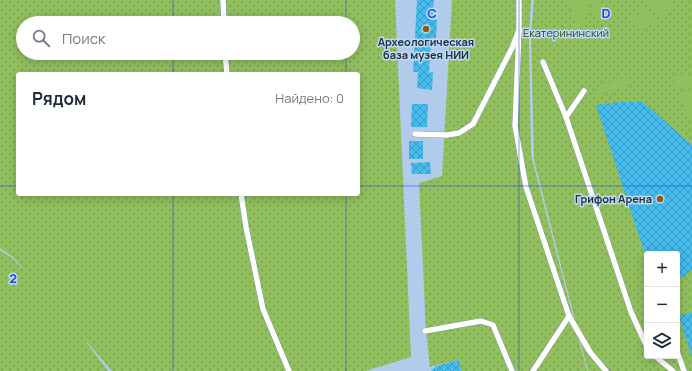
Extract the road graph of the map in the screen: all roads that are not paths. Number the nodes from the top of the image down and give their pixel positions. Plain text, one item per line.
1 (223, 0) edge
2 (519, 0) edge
3 (224, 16) edge
4 (519, 30) junction
5 (226, 60) edge
6 (543, 62) dead end
7 (226, 72) edge
8 (584, 91) dead end
9 (566, 117) junction
10 (414, 134) dead end
11 (241, 196) edge
12 (569, 316) junction
13 (425, 331) dead end
14 (644, 340) edge
15 (659, 359) edge
16 (680, 359) edge
17 (289, 371) edge
18 (512, 371) edge
19 (533, 371) edge
20 (606, 371) edge
21 (673, 371) edge
22 (684, 371) edge

1 - 3 lane
2 - 4 lane
4 - 10 lane
4 - 12 lane
5 - 7 lane
6 - 9 lane
8 - 9 lane
9 - 14 lane
11 - 17 lane
12 - 19 lane
12 - 20 lane
13 - 18 lane
15 - 21 lane
16 - 22 lane

